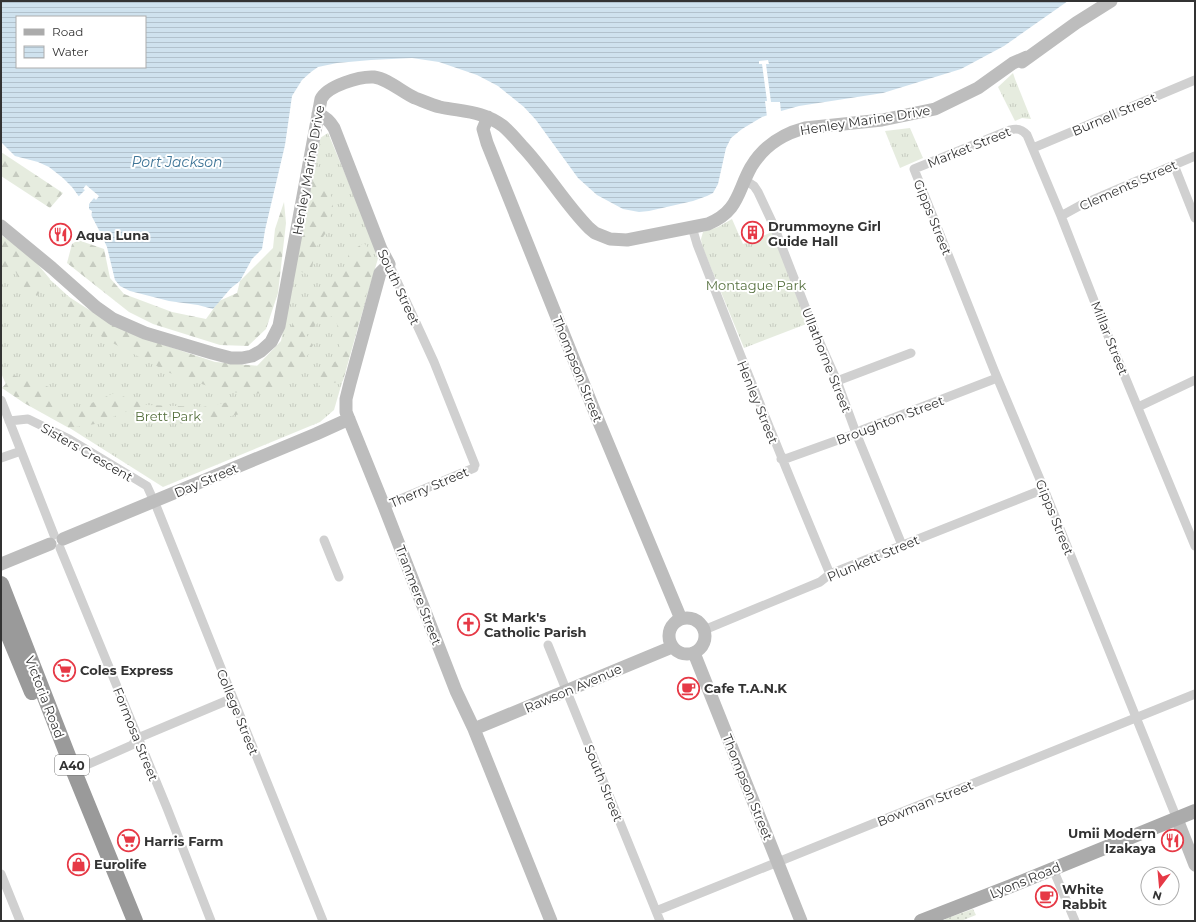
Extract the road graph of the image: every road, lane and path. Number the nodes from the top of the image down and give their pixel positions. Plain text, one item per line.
1 (1111, 1) edge
2 (1195, 80) edge
3 (318, 114) junction
4 (488, 117) junction
5 (1024, 131) joint
6 (1033, 148) junction
7 (1195, 156) edge
8 (1174, 165) junction
9 (914, 170) joint
10 (745, 180) junction
11 (1062, 216) junction
12 (1195, 218) edge
13 (1, 226) edge
14 (692, 227) junction
15 (388, 264) junction
16 (911, 353) dead end
17 (997, 378) junction
18 (1195, 380) edge
19 (837, 381) junction
20 (1, 400) edge
21 (1138, 407) junction
22 (349, 419) junction
23 (10, 421) junction
24 (856, 433) junction
25 (21, 451) junction
26 (1, 458) edge
27 (781, 459) junction
28 (474, 467) joint
29 (1044, 489) junction
30 (154, 501) junction
31 (384, 506) junction
32 (324, 540) dead end
33 (57, 541) junction
34 (902, 545) junction
35 (1195, 546) edge
36 (1, 564) edge
37 (830, 574) junction
38 (339, 577) dead end
39 (1, 584) edge
40 (1, 617) edge
41 (681, 619) junction
42 (708, 629) junction
43 (548, 645) dead end
44 (672, 647) junction
45 (694, 653) junction
46 (566, 691) junction
47 (1195, 694) edge
48 (233, 698) junction
49 (1136, 718) junction
50 (474, 729) junction
51 (138, 738) junction
52 (75, 774) junction
53 (1195, 811) edge
54 (1177, 819) junction
55 (778, 862) junction
56 (1195, 865) edge
57 (1053, 869) junction
58 (1, 874) edge
59 (656, 911) junction
60 (929, 920) edge
61 (20, 921) edge
62 (126, 921) edge
63 (135, 921) edge
64 (211, 921) edge
65 (324, 921) edge
66 (551, 921) edge
67 (660, 921) edge
68 (801, 921) edge
69 (1075, 921) edge

1 - 10 street, Henley Marine Drive
2 - 6 street, Burnell Street
3 - 4 street, Henley Marine Drive
3 - 13 street, Henley Marine Drive
3 - 15 street, South Street
4 - 14 street, Henley Marine Drive
4 - 41 street, Thompson Street
5 - 6 street, Millar Street
5 - 9 street, Market Street
6 - 11 street, Millar Street
7 - 8 street, Clements Street
8 - 11 street, Clements Street
8 - 12 street
9 - 17 street, Gipps Street
10 - 14 street, Henley Marine Drive
10 - 19 street, Ullathorne Street
11 - 21 street, Millar Street
14 - 27 street, Henley Street
15 - 22 street, Tranmere Street
15 - 28 street, South Street
16 - 19 street
17 - 24 street, Broughton Street
17 - 29 street, Gipps Street
18 - 21 street
19 - 24 street, Ullathorne Street
20 - 23 street, Formosa Street
21 - 35 street, Millar Street
22 - 30 street, Day Street
22 - 31 street, Tranmere Street
23 - 25 street, Formosa Street
23 - 30 street, Sisters Crescent
24 - 27 street, Broughton Street
24 - 34 street, Ullathorne Street
25 - 26 street
25 - 33 street, Formosa Street
27 - 37 street, Henley Street
28 - 31 street, Therry Street
29 - 34 street, Plunkett Street
29 - 49 street, Gipps Street
30 - 33 street, Day Street
30 - 48 street, College Street
31 - 50 street, Tranmere Street
32 - 38 street
33 - 36 street, Day Street
33 - 51 street, Formosa Street
34 - 37 street, Plunkett Street
37 - 42 street, Plunkett Street
39 - 52 highway, Victoria Road / A40
40 - 62 highway, Victoria Road / A40
41 - 42 street
41 - 44 street
42 - 45 street
43 - 46 street, South Street
44 - 45 street
44 - 46 street, Rawson Avenue
45 - 55 street, Thompson Street
46 - 50 street, Rawson Avenue
46 - 59 street, South Street
47 - 49 street, Bowman Street
48 - 51 street
48 - 65 street, College Street
49 - 54 street, Gipps Street
49 - 55 street, Bowman Street
50 - 66 street, Tranmere Street
51 - 52 street
51 - 64 street, Formosa Street
52 - 63 highway, Victoria Road / A40
53 - 54 main road, Lyons Road
54 - 56 street, Gipps Street
54 - 57 main road, Lyons Road
55 - 59 street, Bowman Street
55 - 68 street, Thompson Street
57 - 60 main road, Lyons Road
57 - 69 street
58 - 61 street
59 - 67 street, South Street

